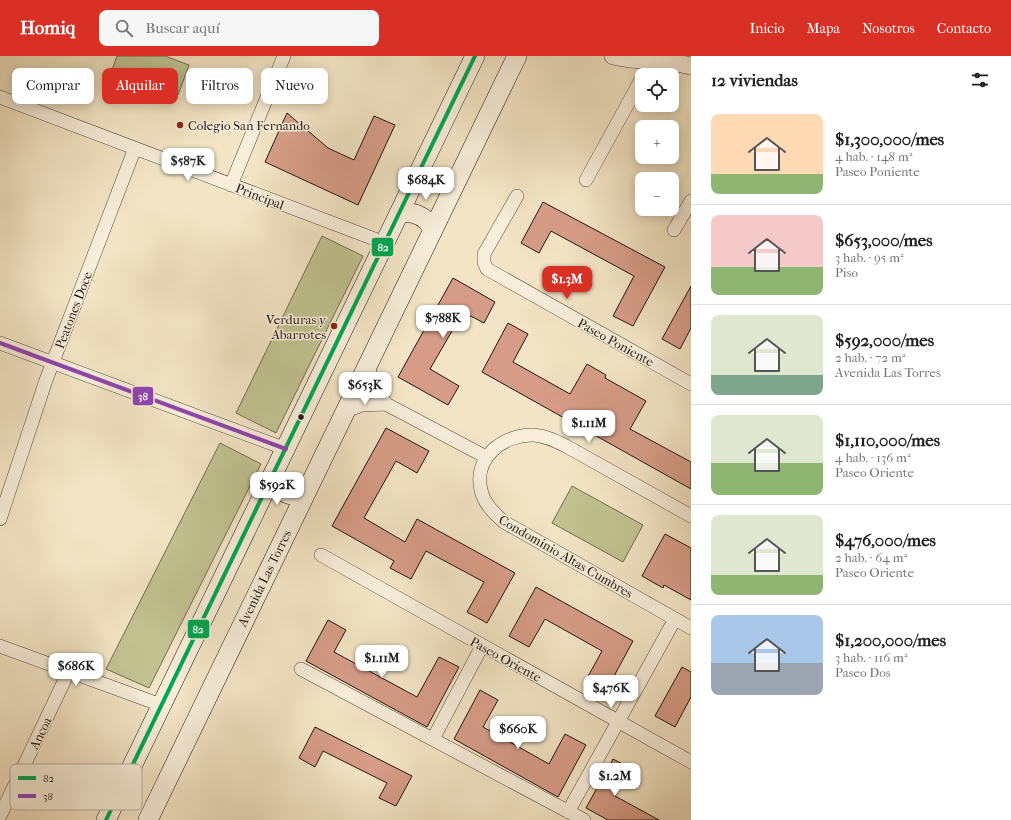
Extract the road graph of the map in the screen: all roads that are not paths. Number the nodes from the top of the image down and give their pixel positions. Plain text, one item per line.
1 (284, 56) edge
2 (475, 56) edge
3 (516, 56) edge
4 (613, 56) edge
5 (652, 60) junction
6 (691, 66) edge
7 (648, 68) edge
8 (635, 91) edge
9 (0, 97) edge
10 (135, 148) junction
11 (586, 180) dead end
12 (231, 184) junction
13 (517, 196) dead end
14 (691, 201) edge
15 (399, 213) junction
16 (433, 229) junction
17 (674, 230) dead end
18 (385, 243) junction
19 (0, 343) edge
20 (53, 363) junction
21 (368, 364) junction
22 (691, 384) edge
23 (386, 404) junction
24 (346, 411) junction
25 (286, 449) junction
26 (486, 458) junction
27 (273, 476) junction
28 (305, 494) junction
29 (691, 516) edge
30 (0, 519) edge
31 (321, 555) dead end
32 (675, 619) junction
33 (691, 628) edge
34 (0, 646) edge
35 (482, 646) junction
36 (301, 669) dead end
37 (69, 672) junction
38 (162, 705) junction
39 (618, 722) junction
40 (433, 739) junction
41 (691, 762) edge
42 (25, 764) edge
43 (133, 764) edge
44 (10, 795) edge
45 (111, 810) edge
46 (568, 812) junction
47 (0, 816) edge
48 (106, 820) edge
49 (148, 820) edge
50 (584, 820) edge

1 - 12 street
2 - 15 main road
3 - 16 main road, Avenida Las Torres
4 - 5 street
5 - 6 street
5 - 7 street
8 - 11 street
9 - 10 street, Principal
10 - 12 street, Principal
10 - 20 street, Peatones Doce
12 - 18 street, Principal
13 - 22 street, Paseo Poniente
14 - 17 street
15 - 16 main road
15 - 18 main road
16 - 21 main road, Avenida Las Torres
18 - 25 main road
19 - 20 street
20 - 25 street
20 - 30 street, Peatones Doce
21 - 23 street
21 - 24 main road, Avenida Las Torres
23 - 24 street
23 - 26 street
24 - 28 main road, Avenida Las Torres
25 - 27 main road
26 - 29 street, Condominio Altas Cumbres
26 - 32 street, Condominio Altas Cumbres
27 - 28 main road
27 - 38 main road
28 - 49 main road, Avenida Las Torres
31 - 35 street, Paseo Oriente
32 - 33 street, Condominio Altas Cumbres
32 - 39 street
34 - 37 street
35 - 39 street, Paseo Oriente
35 - 40 street
36 - 40 street
37 - 38 street
37 - 42 street, Ancoa
38 - 43 main road
39 - 41 street, Paseo Oriente
39 - 46 street
40 - 46 street
44 - 47 street, Ancoa
45 - 48 main road
46 - 50 street

